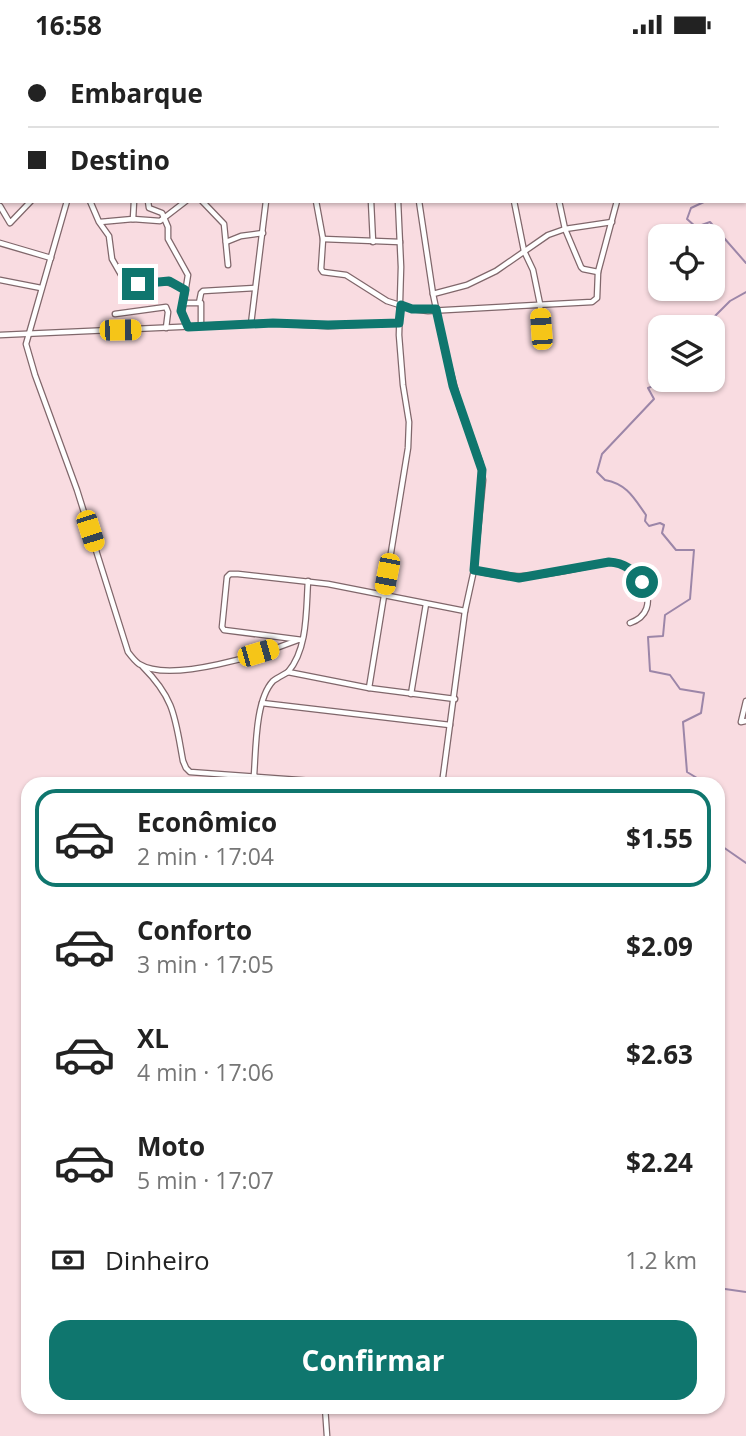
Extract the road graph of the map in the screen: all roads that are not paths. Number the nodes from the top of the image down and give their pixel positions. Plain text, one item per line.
1 (29, 203) edge
2 (66, 203) edge
3 (91, 203) edge
4 (134, 203) edge
5 (148, 203) edge
6 (184, 203) edge
7 (204, 203) edge
8 (266, 203) edge
9 (316, 203) edge
10 (371, 203) edge
11 (398, 203) edge
12 (419, 203) edge
13 (514, 203) edge
14 (559, 203) edge
15 (617, 203) edge
16 (0, 206) edge
17 (134, 219) junction
18 (165, 219) junction
19 (99, 222) junction
20 (612, 222) junction
21 (565, 229) junction
22 (262, 233) junction
23 (323, 239) junction
24 (226, 242) junction
25 (373, 242) junction
26 (400, 242) junction
27 (0, 243) edge
28 (524, 251) junction
29 (51, 258) junction
30 (228, 265) dead end
31 (598, 272) junction
32 (0, 280) edge
33 (41, 288) junction
34 (255, 288) junction
35 (185, 290) junction
36 (433, 294) junction
37 (201, 302) junction
38 (183, 303) junction
39 (401, 305) junction
40 (540, 305) junction
41 (436, 309) junction
42 (115, 314) dead end
43 (399, 323) junction
44 (251, 324) junction
45 (201, 326) junction
46 (188, 327) junction
47 (166, 328) junction
48 (541, 329) dead end
49 (28, 333) junction
50 (0, 335) edge
51 (474, 570) junction
52 (308, 581) junction
53 (383, 594) junction
54 (426, 604) junction
55 (465, 611) junction
56 (630, 623) dead end
57 (300, 640) junction
58 (142, 666) junction
59 (288, 672) junction
60 (369, 688) junction
61 (411, 694) junction
62 (455, 699) junction
63 (746, 701) edge
64 (262, 703) junction
65 (746, 722) edge
66 (450, 726) junction
67 (254, 775) junction
68 (276, 777) edge
69 (443, 777) edge
70 (326, 1414) edge
71 (327, 1436) edge

1 - 16 street
2 - 29 street
3 - 19 street
4 - 17 street
5 - 18 street
6 - 18 street
7 - 24 street
8 - 22 street
9 - 23 street
10 - 25 street
11 - 26 street
12 - 36 street
13 - 28 street
14 - 21 street
15 - 20 street
17 - 18 street
17 - 19 street
18 - 35 street
19 - 35 street
20 - 21 street
20 - 31 street
21 - 28 street
21 - 31 street
22 - 24 street
22 - 34 street
23 - 25 street
23 - 39 street
24 - 30 street
25 - 26 street
26 - 39 street
27 - 29 street
28 - 36 street
28 - 40 street
29 - 33 street
31 - 40 street
32 - 33 street
33 - 49 street
34 - 37 street
34 - 44 street
35 - 38 street
36 - 41 street
37 - 38 street
37 - 45 street
38 - 46 street
39 - 41 street
39 - 43 street
40 - 41 street
40 - 48 street
41 - 51 street
42 - 47 street
43 - 44 street
43 - 53 street
44 - 45 street
45 - 46 street
46 - 47 street
47 - 49 street
49 - 50 street
49 - 58 street
51 - 55 street
51 - 56 street
52 - 53 street
52 - 57 street
52 - 57 street
53 - 54 street
53 - 60 street
54 - 55 street
54 - 61 street
55 - 62 street
57 - 58 street
57 - 59 street
58 - 67 street
59 - 60 street
59 - 64 street
60 - 61 street
61 - 62 street
62 - 66 street
63 - 65 street
64 - 66 street
64 - 67 street
66 - 69 street
67 - 68 street
70 - 71 street

